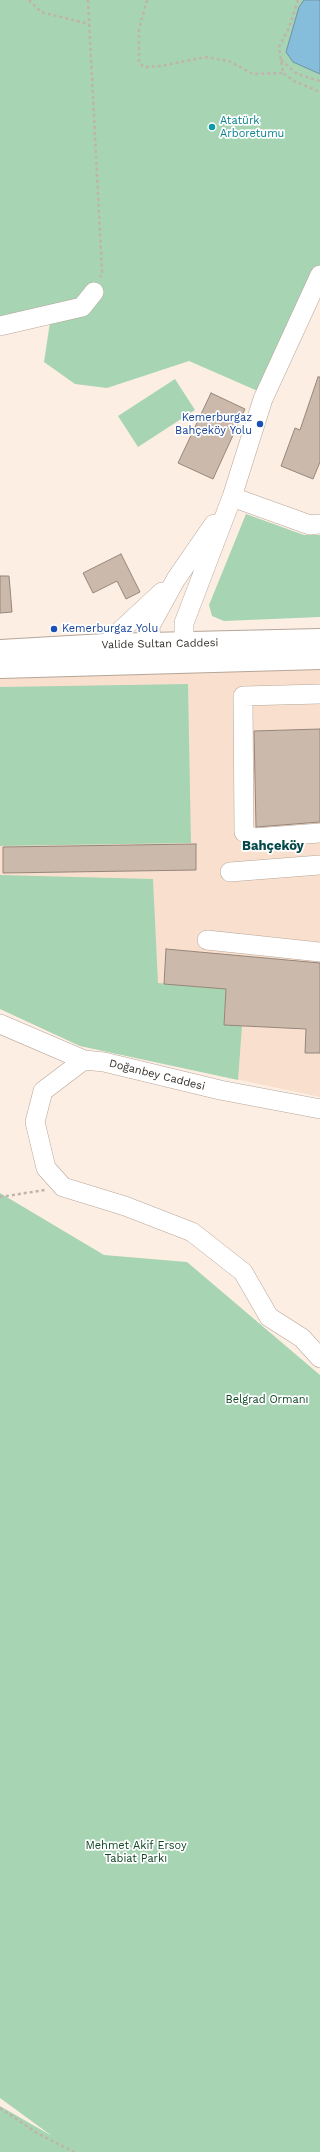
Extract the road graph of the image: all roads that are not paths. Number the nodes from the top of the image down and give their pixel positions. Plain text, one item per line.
1 (320, 275) edge
2 (94, 292) road end
3 (0, 326) edge
4 (232, 497) junction
5 (320, 524) edge
6 (176, 579) junction
7 (320, 640) edge
8 (151, 644) junction
9 (184, 644) junction
10 (105, 645) junction
11 (0, 651) edge
12 (320, 658) edge
13 (162, 662) junction
14 (0, 667) edge
15 (320, 694) edge
16 (320, 833) edge
17 (320, 865) edge
18 (230, 872) dead end
19 (207, 940) dead end
20 (320, 952) edge
21 (0, 1024) edge
22 (84, 1060) junction
23 (320, 1109) edge
24 (320, 1358) edge

1 - 4 street
2 - 3 street
4 - 5 street
4 - 6 street
4 - 9 street
6 - 8 street
6 - 10 street
7 - 9 main road, Valide Sultan Caddesi
8 - 9 main road, Valide Sultan Caddesi
8 - 10 main road, Valide Sultan Caddesi
8 - 13 street
10 - 11 main road, Valide Sultan Caddesi
12 - 13 main road, Valide Sultan Caddesi
13 - 14 main road, Valide Sultan Caddesi
15 - 16 street
17 - 18 street
19 - 20 street
21 - 22 street, Doğanbey Caddesi
22 - 23 street, Doğanbey Caddesi
22 - 24 street

